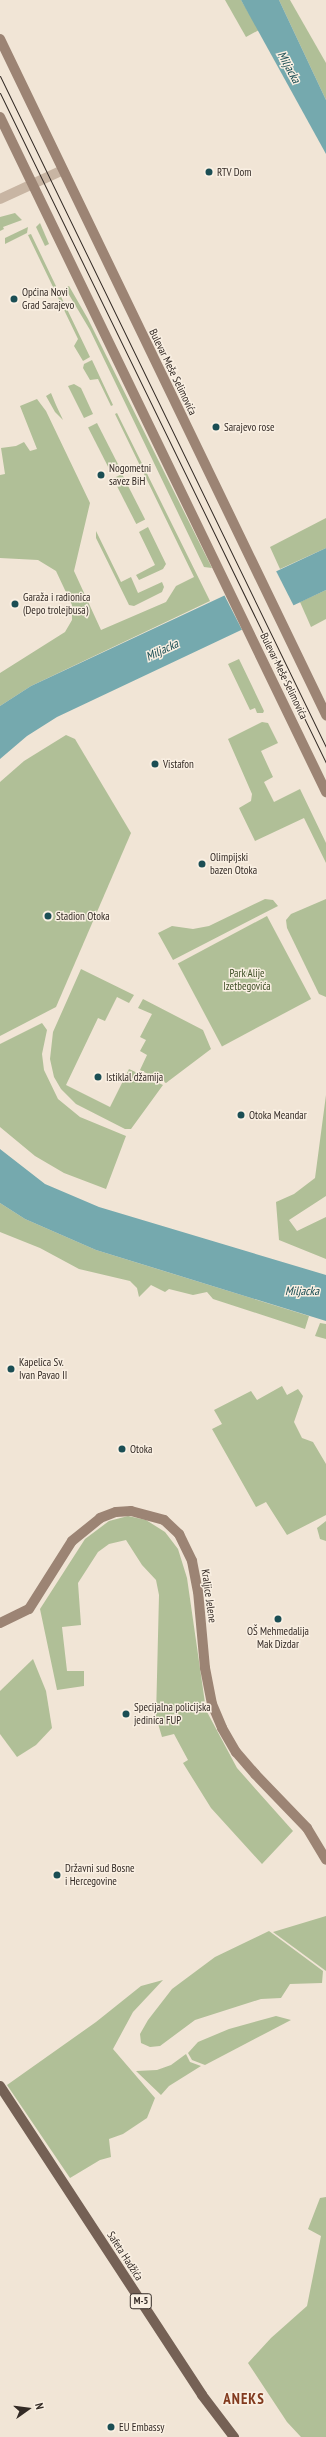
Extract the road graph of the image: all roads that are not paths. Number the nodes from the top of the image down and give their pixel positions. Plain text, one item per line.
1 (0, 40) edge
2 (0, 118) edge
3 (63, 170) junction
4 (33, 185) junction
5 (0, 199) edge
6 (326, 715) edge
7 (326, 792) edge
8 (0, 1623) edge
9 (326, 1860) edge
10 (0, 2086) edge
11 (234, 2437) edge

1 - 3 main road, Bulevar Meše Selimovića
2 - 4 main road, Bulevar Meše Selimovića
3 - 4 street
3 - 6 main road, Bulevar Meše Selimovića
4 - 5 street
4 - 7 main road, Bulevar Meše Selimovića
8 - 9 main road, Kraljice Jelene
10 - 11 main road, Safeta Hadžića / M-5

